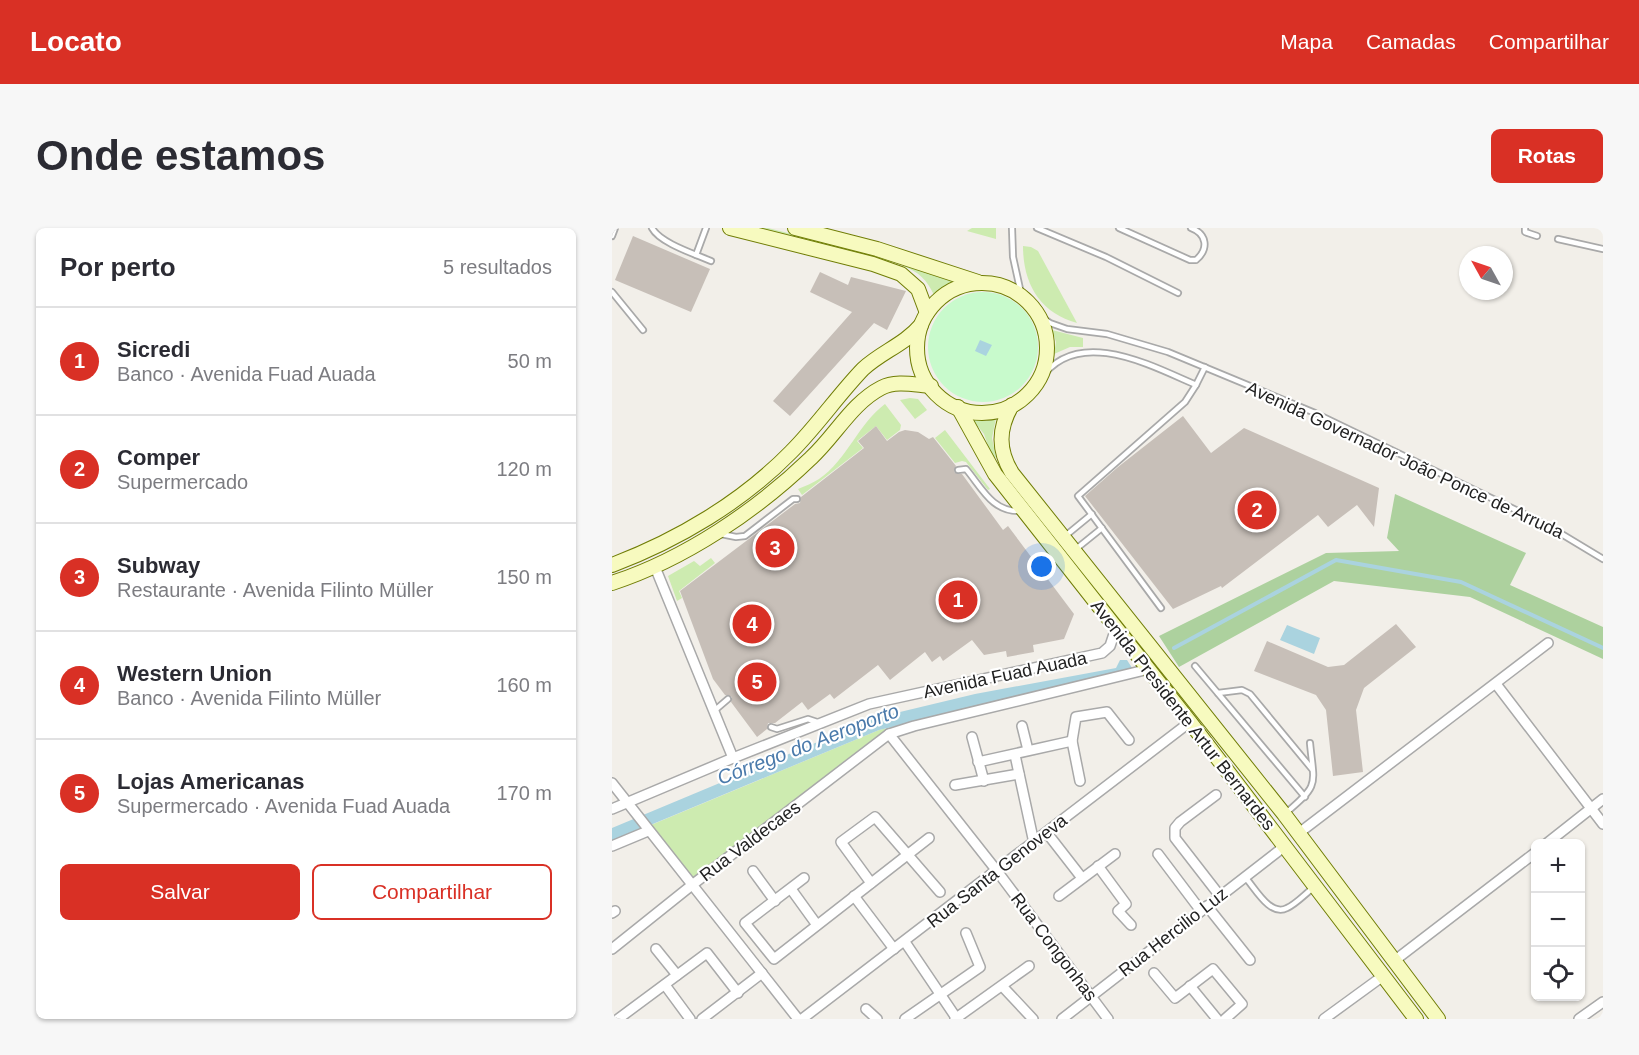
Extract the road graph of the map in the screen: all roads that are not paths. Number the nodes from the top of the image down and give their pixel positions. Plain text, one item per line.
1 (615, 228) edge
2 (651, 228) edge
3 (705, 228) edge
4 (730, 228) edge
5 (795, 228) edge
6 (1012, 228) edge
7 (1037, 228) edge
8 (1119, 228) edge
9 (1191, 228) edge
10 (1525, 228) edge
11 (612, 236) edge
12 (1537, 236) dead end
13 (1558, 239) dead end
14 (1603, 249) edge
15 (696, 255) junction
16 (711, 261) dead end
17 (983, 284) junction
18 (612, 292) edge
19 (1178, 292) dead end
20 (1022, 298) junction
21 (1036, 313) junction
22 (925, 318) junction
23 (644, 330) dead end
24 (1205, 367) junction
25 (1040, 380) junction
26 (1196, 385) junction
27 (931, 386) junction
28 (1012, 405) junction
29 (958, 407) junction
30 (958, 470) dead end
31 (797, 499) dead end
32 (1023, 511) junction
33 (1092, 514) junction
34 (1102, 528) junction
35 (716, 531) junction
36 (1063, 537) junction
37 (1074, 551) junction
38 (1603, 559) edge
39 (612, 565) edge
40 (655, 567) junction
41 (612, 583) edge
42 (1161, 608) dead end
43 (1116, 628) junction
44 (1548, 643) dead end
45 (1195, 666) dead end
46 (1149, 669) junction
47 (1496, 684) junction
48 (1218, 693) junction
49 (728, 699) dead end
50 (714, 711) junction
51 (1190, 722) junction
52 (820, 723) junction
53 (1022, 726) dead end
54 (771, 727) dead end
55 (889, 734) junction
56 (972, 737) dead end
57 (1129, 740) dead end
58 (1072, 741) junction
59 (1310, 744) dead end
60 (1028, 750) junction
61 (1015, 755) junction
62 (733, 758) junction
63 (978, 762) junction
64 (1312, 769) junction
65 (1020, 774) junction
66 (1080, 781) dead end
67 (984, 782) junction
68 (612, 783) edge
69 (955, 785) dead end
70 (1216, 795) dead end
71 (1305, 797) junction
72 (1603, 799) edge
73 (627, 803) junction
74 (1591, 808) junction
75 (612, 809) edge
76 (1284, 814) junction
77 (1603, 824) edge
78 (648, 830) junction
79 (1047, 833) junction
80 (1299, 833) junction
81 (929, 838) dead end
82 (1551, 839) edge
83 (1034, 843) junction
84 (612, 846) edge
85 (1285, 846) junction
86 (908, 854) junction
87 (1115, 854) dead end
88 (1158, 854) dead end
89 (1531, 856) edge
90 (1098, 866) junction
91 (753, 871) dead end
92 (997, 871) junction
93 (1245, 877) junction
94 (804, 878) dead end
95 (1082, 878) junction
96 (871, 883) junction
97 (692, 885) junction
98 (1316, 886) junction
99 (791, 889) junction
100 (940, 892) dead end
101 (854, 896) junction
102 (1059, 896) dead end
103 (1220, 897) junction
104 (775, 901) junction
105 (1204, 909) junction
106 (817, 925) junction
107 (1131, 925) dead end
108 (966, 933) dead end
109 (905, 942) junction
110 (612, 949) edge
111 (656, 949) dead end
112 (894, 949) junction
113 (1250, 960) dead end
114 (1395, 962) junction
115 (1029, 966) dead end
116 (762, 973) junction
117 (1154, 973) dead end
118 (677, 975) junction
119 (1383, 976) junction
120 (665, 985) junction
121 (1002, 986) junction
122 (1190, 986) junction
123 (738, 993) junction
124 (939, 994) junction
125 (1090, 997) junction
126 (1603, 1002) edge
127 (866, 1009) dead end
128 (618, 1019) edge
129 (690, 1019) edge
130 (702, 1019) edge
131 (800, 1019) edge
132 (877, 1019) edge
133 (905, 1019) edge
134 (956, 1019) edge
135 (1033, 1019) edge
136 (1062, 1019) edge
137 (1108, 1019) edge
138 (1217, 1019) edge
139 (1225, 1019) edge
140 (1324, 1019) edge
141 (1416, 1019) edge
142 (1438, 1019) edge
143 (1579, 1019) edge

1 - 11 lane
2 - 15 lane
3 - 15 lane
4 - 22 main road
5 - 17 main road
6 - 20 lane
7 - 19 lane
8 - 9 lane
10 - 12 lane
13 - 14 lane
15 - 16 lane
17 - 20 main road
17 - 22 main road
18 - 23 lane
20 - 21 main road
21 - 24 lane, Avenida Governador João Ponce de Arruda
21 - 25 main road
22 - 27 main road
22 - 39 main road
24 - 26 lane
24 - 38 lane, Avenida Governador João Ponce de Arruda
25 - 26 lane
25 - 28 main road
26 - 33 lane
27 - 29 main road
27 - 35 main road
28 - 29 main road
28 - 36 main road, Avenida Presidente Artur Bernardes
29 - 32 main road, Avenida Presidente Artur Bernardes
30 - 32 lane
31 - 35 lane
32 - 43 main road, Avenida Presidente Artur Bernardes
33 - 34 lane
33 - 36 lane
34 - 37 lane
34 - 42 lane
35 - 40 main road
36 - 37 main road, Avenida Presidente Artur Bernardes
37 - 76 main road, Avenida Presidente Artur Bernardes
40 - 41 main road
40 - 50 street
43 - 46 main road, Avenida Presidente Artur Bernardes
43 - 52 street, Avenida Fuad Auada
44 - 47 street
45 - 48 lane
46 - 51 main road, Avenida Presidente Artur Bernardes
46 - 55 street, Avenida Fuad Auada
47 - 74 street
47 - 80 street
48 - 64 lane
48 - 71 lane
49 - 50 lane
50 - 62 street
51 - 79 street, Rua Santa Genoveva
51 - 85 main road, Avenida Presidente Artur Bernardes
52 - 54 lane
52 - 62 street, Avenida Fuad Auada
53 - 60 street
55 - 92 street, Rua Congonhas
55 - 97 street, Rua Valdecaes
56 - 63 street
57 - 58 street
58 - 60 street
58 - 66 street
59 - 64 lane
60 - 61 street
61 - 63 street
61 - 65 street
62 - 73 street, Avenida Fuad Auada
63 - 67 street
64 - 71 lane
65 - 67 street
65 - 83 street
67 - 69 street
68 - 73 street
70 - 103 street
71 - 76 lane
72 - 74 street
73 - 75 street, Avenida Fuad Auada
73 - 78 street
74 - 77 street
74 - 82 street
76 - 80 main road, Avenida Presidente Artur Bernardes
78 - 84 street
78 - 97 street
79 - 83 street, Rua Santa Genoveva
79 - 95 street
80 - 114 main road, Avenida Presidente Artur Bernardes
81 - 86 street
83 - 92 street, Rua Santa Genoveva
85 - 93 street, Rua Hercilio Luz
85 - 98 main road, Avenida Presidente Artur Bernardes
86 - 96 street
86 - 96 street
86 - 100 street
87 - 90 street
88 - 105 street
89 - 114 street
90 - 95 street
90 - 107 street
91 - 104 street
92 - 109 street, Rua Santa Genoveva
92 - 125 street, Rua Congonhas
93 - 98 lane
93 - 103 street, Rua Hercilio Luz
94 - 99 street
95 - 102 street
96 - 101 street
97 - 110 street, Rua Valdecaes
97 - 116 street
98 - 119 main road, Avenida Presidente Artur Bernardes
99 - 104 street
99 - 106 street
101 - 106 street
101 - 112 street
103 - 105 street, Rua Hercilio Luz
104 - 106 street
105 - 113 street
105 - 125 street, Rua Hercilio Luz
108 - 124 street
109 - 112 street, Rua Santa Genoveva
109 - 124 street
111 - 118 street
112 - 131 street, Rua Santa Genoveva
114 - 142 main road, Avenida Presidente Artur Bernardes
115 - 121 street
116 - 123 street
116 - 131 street
117 - 122 street
118 - 120 street
118 - 123 street
119 - 140 street
119 - 141 main road, Avenida Presidente Artur Bernardes
120 - 128 street
120 - 129 street
121 - 134 street
121 - 135 street
122 - 138 street
122 - 139 street
123 - 130 street
124 - 133 street
124 - 134 street
125 - 136 street, Rua Hercilio Luz
125 - 137 street, Rua Congonhas
126 - 143 street
127 - 132 street

